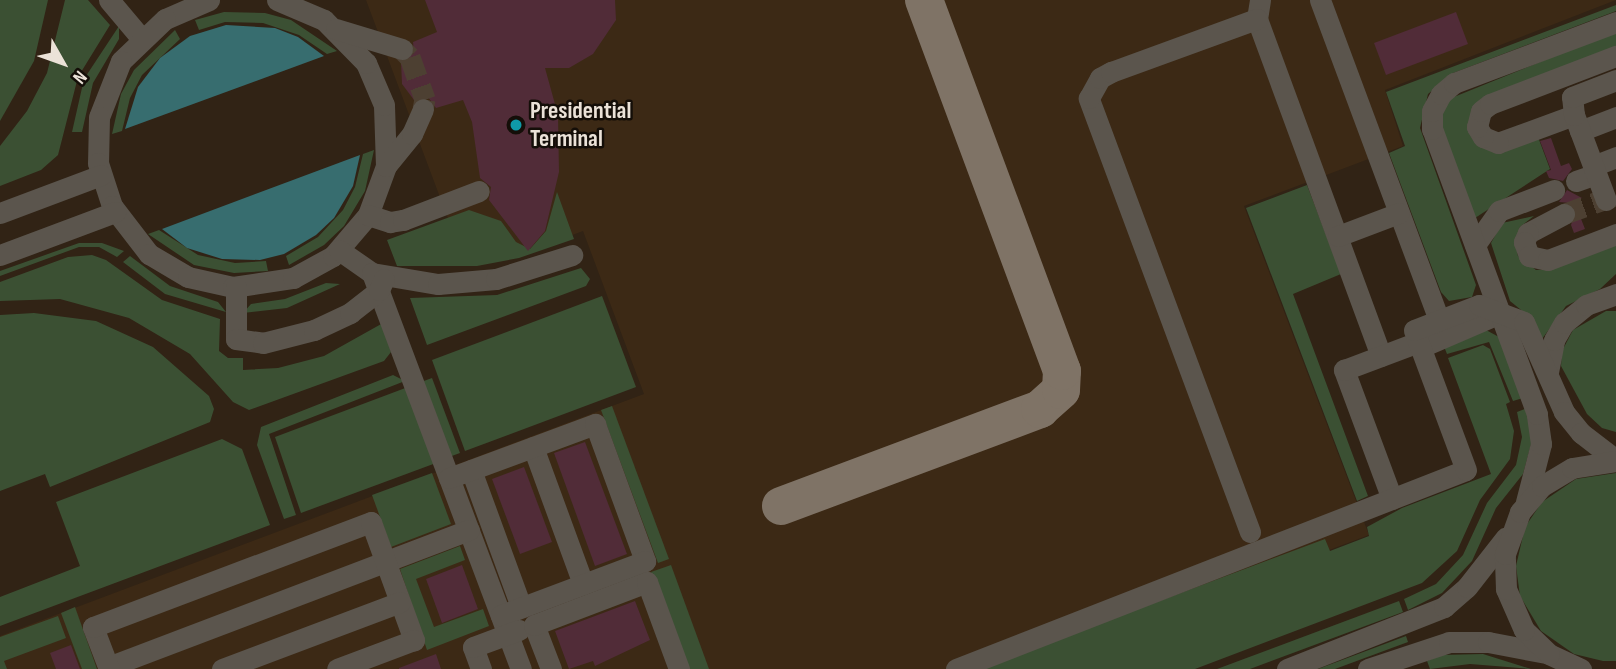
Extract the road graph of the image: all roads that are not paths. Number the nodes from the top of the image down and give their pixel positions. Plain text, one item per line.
1 (109, 0) edge
2 (209, 0) edge
3 (1320, 0) edge
4 (288, 1) edge
5 (1259, 10) edge
6 (1616, 22) edge
7 (336, 29) junction
8 (141, 37) junction
9 (402, 49) dead end
10 (1616, 56) edge
11 (1616, 80) edge
12 (423, 109) tunnel mouth
13 (1616, 117) edge
14 (1577, 123) junction
15 (1616, 157) edge
16 (386, 166) junction
17 (1588, 174) junction
18 (101, 175) junction
19 (1553, 190) dead end
20 (479, 191) dead end
21 (1611, 198) edge
22 (115, 212) junction
23 (0, 213) edge
24 (1399, 213) junction
25 (1564, 214) tunnel mouth
26 (368, 215) junction
27 (1614, 235) edge
28 (1338, 236) junction
29 (1475, 245) junction
30 (340, 250) junction
31 (0, 255) edge
32 (572, 255) dead end
33 (379, 280) junction
34 (236, 287) junction
35 (1616, 293) edge
36 (1500, 313) junction
37 (1439, 320) junction
38 (1418, 339) junction
39 (1381, 356) junction
40 (1548, 374) junction
41 (533, 447) junction
42 (1616, 461) edge
43 (471, 470) junction
44 (449, 478) junction
45 (1392, 499) junction
46 (1526, 502) junction
47 (469, 530) junction
48 (1250, 532) dead end
49 (1510, 532) junction
50 (385, 562) junction
51 (583, 584) junction
52 (400, 602) junction
53 (522, 607) junction
54 (504, 625) junction
55 (534, 625) junction
56 (1549, 654) junction
57 (109, 668) edge
58 (222, 669) edge
59 (337, 669) edge
60 (481, 669) edge
61 (521, 669) edge
62 (551, 669) edge
63 (679, 669) edge
64 (956, 669) edge
65 (1287, 669) edge
66 (1368, 669) edge
67 (1581, 669) edge

1 - 8 street
2 - 8 street
3 - 24 street
4 - 7 street
5 - 28 street
5 - 48 street
6 - 29 street
7 - 9 street
7 - 16 street
8 - 18 street
10 - 14 street
11 - 14 street
12 - 16 street
13 - 14 street
14 - 17 street
15 - 17 street
16 - 26 street
17 - 21 street
18 - 22 street
18 - 23 street
19 - 29 street
20 - 26 street
21 - 27 street
22 - 31 street
22 - 34 street
24 - 28 street
24 - 37 street
25 - 27 street
26 - 30 street
28 - 39 street
29 - 36 street
30 - 33 street
30 - 34 street
32 - 33 street
33 - 34 street
33 - 44 street
35 - 40 street
36 - 37 street
36 - 38 street
36 - 40 street
36 - 46 street
37 - 38 street
38 - 39 street
38 - 45 street
39 - 45 street
40 - 42 street
41 - 43 street
41 - 51 street
41 - 51 street
42 - 46 street
43 - 44 street
43 - 53 street
44 - 47 street
45 - 64 street
46 - 49 street
47 - 50 street
47 - 54 street
49 - 56 street
49 - 65 street
50 - 52 street
50 - 57 street
50 - 57 street
51 - 53 street
52 - 58 street
52 - 59 street
53 - 54 street
54 - 55 street
54 - 60 street
54 - 61 street
55 - 62 street
55 - 63 street
56 - 66 street
56 - 67 street

